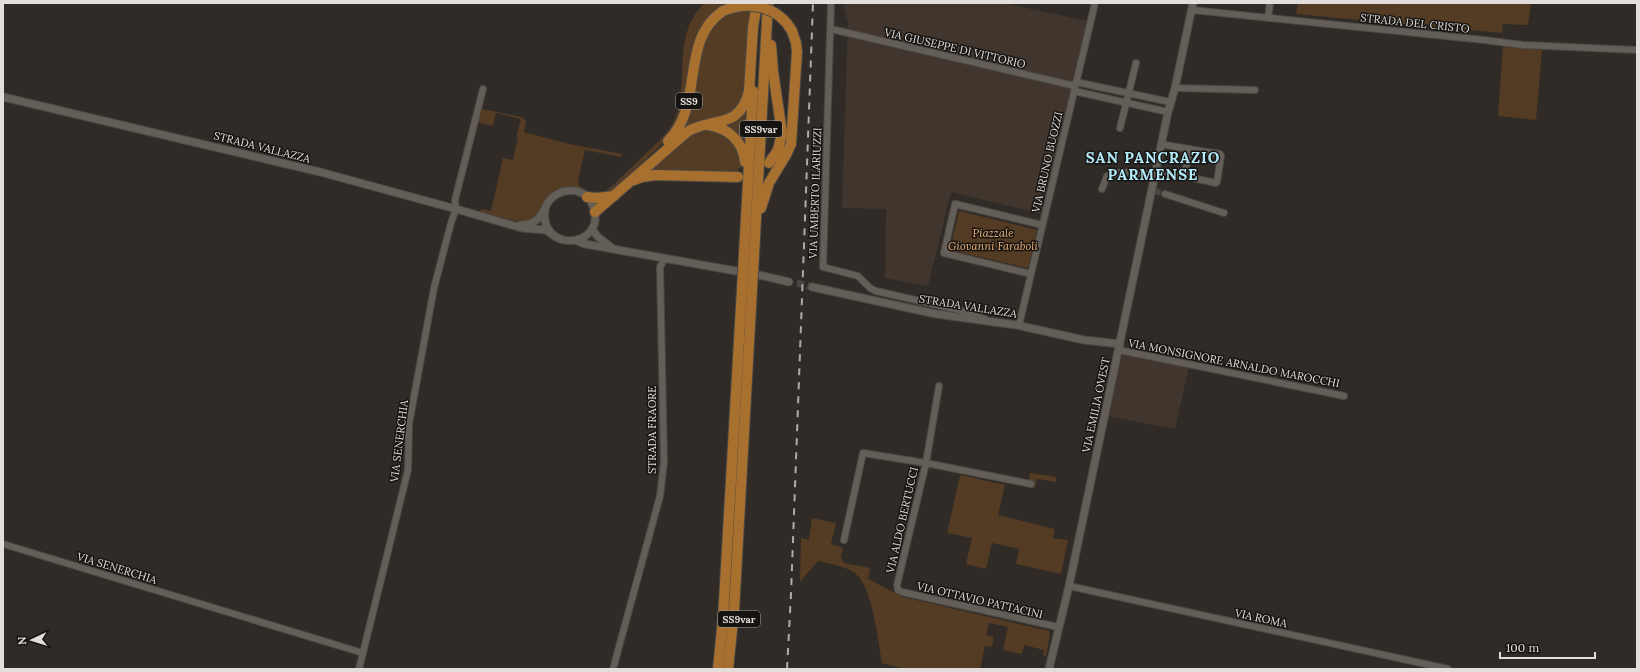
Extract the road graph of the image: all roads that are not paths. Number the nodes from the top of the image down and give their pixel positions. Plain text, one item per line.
1 (758, 3) edge
2 (768, 3) edge
3 (832, 3) edge
4 (1095, 3) edge
5 (1270, 3) edge
6 (1193, 7) edge
7 (1268, 18) junction
8 (767, 24) junction
9 (831, 29) junction
10 (1637, 50) edge
11 (1136, 63) dead end
12 (1075, 86) junction
13 (1175, 88) junction
14 (483, 89) dead end
15 (1255, 90) dead end
16 (1128, 94) junction
17 (3, 97) edge
18 (1170, 102) junction
19 (1126, 103) junction
20 (1168, 112) junction
21 (708, 125) junction
22 (1120, 128) dead end
23 (1161, 144) junction
24 (1187, 149) junction
25 (769, 163) dead end
26 (1155, 173) junction
27 (1184, 176) junction
28 (738, 177) dead end
29 (628, 183) junction
30 (1102, 189) dead end
31 (1165, 194) tunnel mouth
32 (614, 196) junction
33 (587, 197) junction
34 (456, 209) junction
35 (545, 210) junction
36 (595, 212) junction
37 (1224, 213) dead end
38 (1042, 225) junction
39 (515, 226) junction
40 (592, 229) junction
41 (745, 231) junction
42 (553, 235) junction
43 (577, 240) junction
44 (612, 248) junction
45 (749, 255) junction
46 (665, 258) junction
47 (736, 271) dead end
48 (1031, 274) junction
49 (759, 275) dead end
50 (793, 283) tunnel mouth
51 (812, 287) tunnel mouth
52 (747, 289) junction
53 (1000, 322) junction
54 (1019, 325) junction
55 (1119, 347) junction
56 (939, 389) dead end
57 (1344, 396) dead end
58 (926, 463) junction
59 (1031, 484) dead end
60 (844, 540) dead end
61 (3, 544) edge
62 (736, 570) junction
63 (1069, 586) junction
64 (898, 590) joint
65 (1058, 627) junction
66 (363, 653) junction
67 (359, 669) edge
68 (613, 669) edge
69 (718, 669) edge
70 (728, 669) edge
71 (736, 669) edge
72 (1049, 669) edge
73 (1448, 669) edge

1 - 21 highway, SS9
1 - 41 highway, SS9var
2 - 8 highway, SS9var
3 - 9 street, VIA UMBERTO ILARIUZZI
4 - 12 street, VIA BRUNO BUOZZI
5 - 7 street
6 - 7 street, STRADA DEL CRISTO
6 - 13 street, VIA EMILIA OVEST
7 - 10 street, STRADA DEL CRISTO
8 - 25 highway
8 - 45 highway, SS9var
9 - 12 street, VIA GIUSEPPE DI VITTORIO
9 - 53 street, VIA UMBERTO ILARIUZZI
11 - 16 street
12 - 16 street
12 - 19 street
12 - 38 street, VIA BRUNO BUOZZI
13 - 15 street
13 - 18 street, VIA EMILIA OVEST
14 - 34 street, VIA SENERCHIA
16 - 18 street
16 - 19 street
17 - 34 street, STRADA VALLAZZA
18 - 20 street, VIA EMILIA OVEST
19 - 20 street
19 - 22 street
20 - 23 street, VIA EMILIA OVEST
21 - 29 highway, SS9
21 - 41 highway
23 - 24 street
23 - 26 street, VIA EMILIA OVEST
24 - 27 street
24 - 27 street
26 - 27 street
26 - 30 street
26 - 55 street, VIA EMILIA OVEST
28 - 29 highway, SS9
29 - 32 highway, SS9
29 - 45 highway, SS9, bridge
31 - 37 street
32 - 33 highway
32 - 36 highway, SS9
33 - 35 street, STRADA VALLAZZA
33 - 36 street
34 - 39 street, STRADA VALLAZZA
34 - 66 street, VIA SENERCHIA
35 - 39 street, STRADA VALLAZZA
35 - 42 street
36 - 40 street
38 - 48 street, VIA BRUNO BUOZZI
38 - 48 street
39 - 42 street, STRADA VALLAZZA
40 - 43 street
40 - 44 street
41 - 45 highway, SS9var
42 - 43 street, STRADA VALLAZZA
43 - 44 street, STRADA VALLAZZA
44 - 46 street, STRADA VALLAZZA
45 - 52 highway, SS9var, bridge
46 - 47 street, STRADA VALLAZZA
46 - 68 street, STRADA FRAORE
48 - 54 street, VIA BRUNO BUOZZI
49 - 50 street
51 - 53 street, STRADA VALLAZZA
52 - 62 highway
52 - 69 highway
53 - 54 street, STRADA VALLAZZA
54 - 55 street, STRADA VALLAZZA
55 - 57 street, VIA MONSIGNORE ARNALDO MAROCCHI
55 - 63 street, VIA EMILIA OVEST
56 - 58 street
58 - 59 street
58 - 60 street, VIA ALDO BERTUCCI
58 - 64 street, VIA ALDO BERTUCCI
61 - 66 street, VIA SENERCHIA
62 - 70 highway
62 - 71 highway, SS9var
63 - 65 street, VIA EMILIA OVEST
63 - 73 street, VIA ROMA
64 - 65 street, VIA OTTAVIO PATTACINI
65 - 72 street, VIA EMILIA OVEST
66 - 67 street, VIA SENERCHIA

